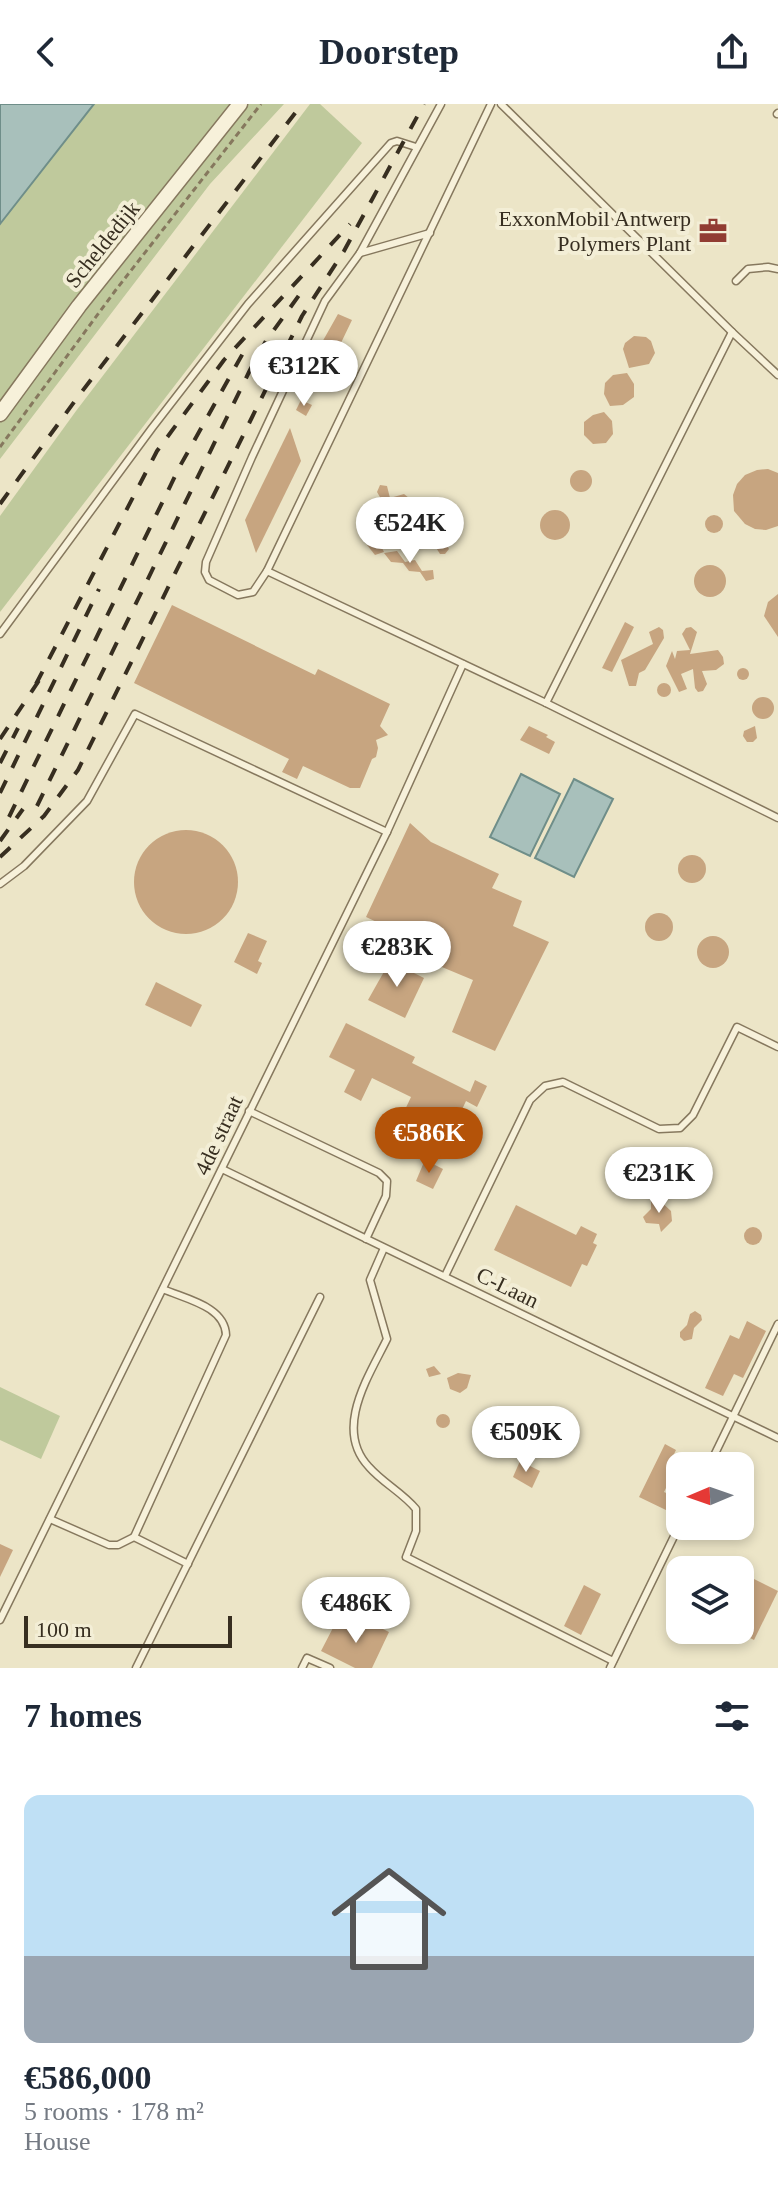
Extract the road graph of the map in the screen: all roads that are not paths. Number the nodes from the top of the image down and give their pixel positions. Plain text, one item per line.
1 (240, 104) edge
2 (441, 104) edge
3 (491, 104) edge
4 (501, 104) edge
5 (416, 147) junction
6 (430, 233) junction
7 (360, 253) junction
8 (778, 269) edge
9 (736, 281) dead end
10 (732, 332) junction
11 (778, 375) edge
12 (0, 414) edge
13 (267, 571) junction
14 (0, 634) edge
15 (463, 664) junction
16 (546, 703) junction
17 (778, 818) edge
18 (387, 832) junction
19 (0, 884) edge
20 (778, 1047) edge
21 (249, 1111) junction
22 (222, 1169) junction
23 (366, 1239) junction
24 (384, 1248) junction
25 (445, 1276) junction
26 (163, 1289) junction
27 (320, 1297) dead end
28 (778, 1324) edge
29 (733, 1416) junction
30 (778, 1438) edge
31 (716, 1452) edge
32 (50, 1519) junction
33 (134, 1537) junction
34 (672, 1540) edge
35 (188, 1564) junction
36 (0, 1620) edge
37 (611, 1664) edge
38 (136, 1668) edge
39 (302, 1668) edge
40 (330, 1668) edge

1 - 12 street, Scheldedijk
2 - 5 lane
3 - 6 lane
4 - 10 lane
5 - 7 lane
5 - 14 lane
6 - 7 lane
6 - 13 lane
7 - 13 lane
8 - 9 lane
10 - 11 lane
10 - 16 lane
13 - 15 lane
15 - 16 lane
15 - 18 lane, 4de straat
16 - 17 lane
18 - 19 lane
18 - 21 lane, 4de straat
20 - 25 lane
21 - 22 lane, 4de straat
21 - 23 lane
22 - 23 lane, C-Laan
22 - 26 lane, 4de straat
23 - 24 lane, C-Laan
24 - 25 lane, C-Laan
24 - 37 lane
25 - 29 lane, C-Laan
26 - 32 lane, 4de straat
26 - 33 lane
27 - 35 lane
28 - 29 lane
29 - 30 lane, C-Laan
29 - 31 lane
32 - 33 lane
32 - 36 lane, 4de straat
33 - 35 lane
34 - 37 lane
35 - 38 lane
39 - 40 lane

